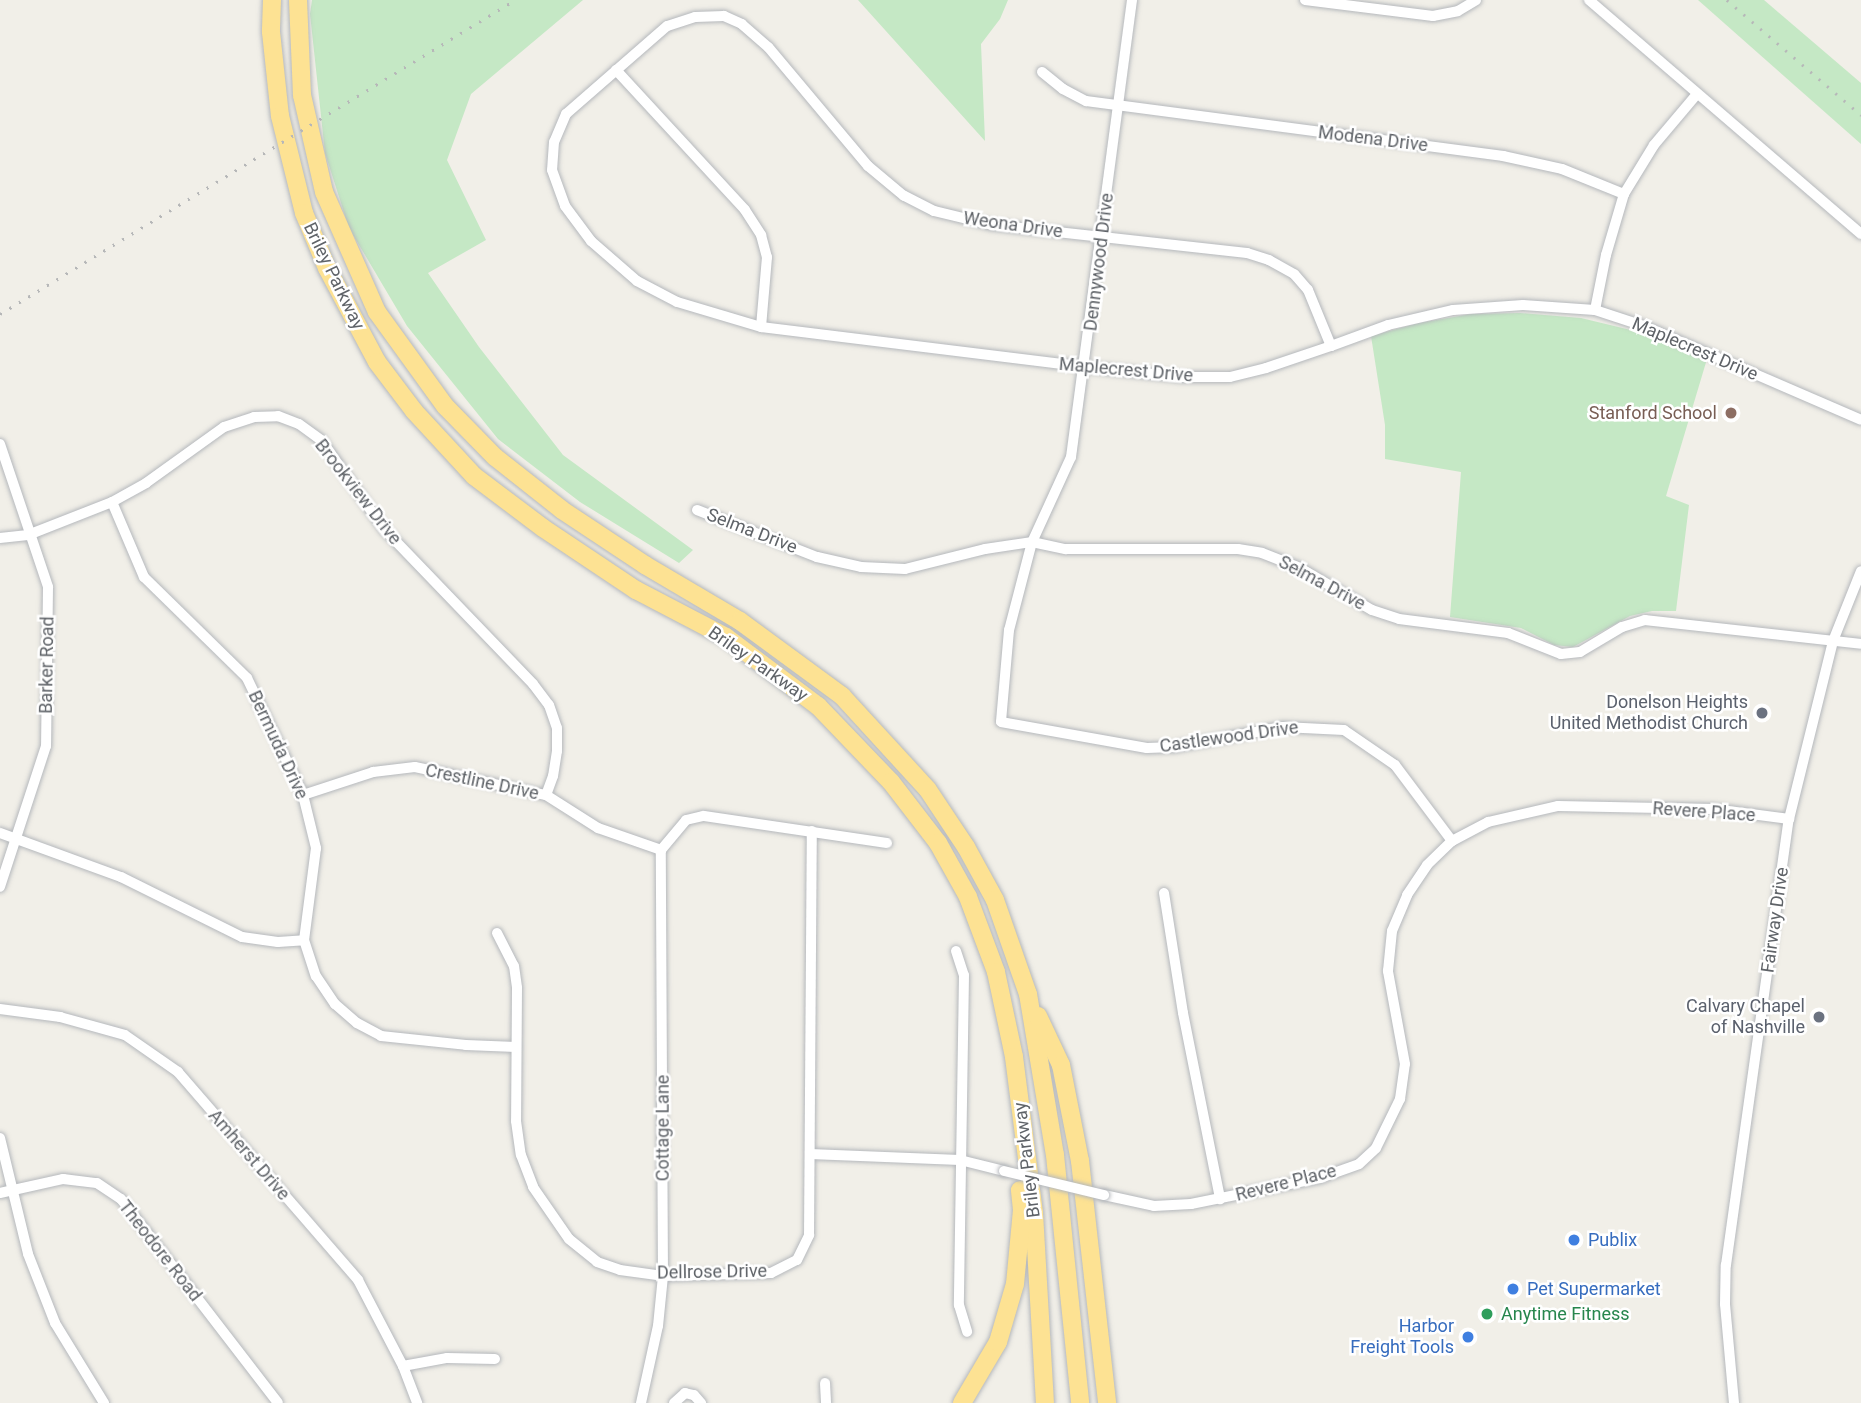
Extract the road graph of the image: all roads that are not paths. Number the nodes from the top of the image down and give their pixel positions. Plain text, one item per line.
1 (272, 0) edge
2 (298, 0) edge
3 (1132, 0) edge
4 (1305, 0) edge
5 (1476, 0) edge
6 (1589, 0) edge
7 (616, 70) junction
8 (1042, 72) dead end
9 (1697, 94) junction
10 (1117, 106) junction
11 (1624, 194) junction
12 (1861, 234) edge
13 (1102, 236) junction
14 (1595, 310) junction
15 (761, 327) junction
16 (1331, 346) junction
17 (1085, 367) junction
18 (1861, 421) edge
19 (0, 444) edge
20 (112, 502) junction
21 (697, 510) dead end
22 (28, 535) junction
23 (0, 538) edge
24 (1032, 542) junction
25 (1861, 571) edge
26 (1833, 641) junction
27 (1861, 644) edge
28 (1001, 722) joint
29 (303, 795) junction
30 (546, 796) junction
31 (1789, 819) junction
32 (812, 831) junction
33 (0, 832) edge
34 (17, 838) junction
35 (1452, 841) junction
36 (887, 843) dead end
37 (661, 850) junction
38 (0, 887) edge
39 (1164, 893) dead end
40 (497, 933) dead end
41 (304, 940) junction
42 (956, 951) dead end
43 (1028, 994) junction
44 (0, 1009) edge
45 (516, 1047) junction
46 (1020, 1096) junction
47 (0, 1138) edge
48 (810, 1154) junction
49 (960, 1160) junction
50 (12, 1189) junction
51 (0, 1193) edge
52 (1220, 1199) junction
53 (663, 1276) junction
54 (967, 1332) dead end
55 (495, 1359) dead end
56 (403, 1366) junction
57 (825, 1383) dead end
58 (104, 1403) edge
59 (278, 1403) edge
60 (417, 1403) edge
61 (641, 1403) edge
62 (674, 1403) edge
63 (701, 1403) edge
64 (826, 1403) edge
65 (962, 1403) edge
66 (1045, 1403) edge
67 (1080, 1403) edge
68 (1107, 1403) edge
69 (1734, 1403) edge

1 - 46 highway, Briley Parkway
2 - 43 highway, Briley Parkway
3 - 10 street, Dennywood Drive
4 - 5 street
6 - 9 street
7 - 13 street, Weona Drive
7 - 15 street
7 - 15 street, Maplecrest Drive
8 - 10 street, Modena Drive
9 - 11 street
9 - 12 street
10 - 11 street, Modena Drive
10 - 13 street, Dennywood Drive
11 - 14 street
13 - 16 street, Weona Drive
13 - 17 street, Dennywood Drive
14 - 16 street, Maplecrest Drive
14 - 18 street, Maplecrest Drive
15 - 17 street, Maplecrest Drive
16 - 17 street, Maplecrest Drive
17 - 24 street, Dennywood Drive
19 - 22 street, Barker Road
20 - 22 street, Brookview Drive
20 - 29 street, Bermuda Drive
20 - 30 street, Brookview Drive
21 - 24 street, Selma Drive
22 - 23 street, Brookview Drive
22 - 34 street, Barker Road
24 - 26 street, Selma Drive
24 - 28 street, Dennywood Drive
25 - 26 street, Fairway Drive
26 - 27 street, Selma Drive
26 - 31 street, Fairway Drive
28 - 35 street, Castlewood Drive
29 - 30 street, Crestline Drive
29 - 41 street, Bermuda Drive
30 - 37 street, Crestline Drive
31 - 35 street, Revere Place
31 - 69 street, Fairway Drive
32 - 36 street
32 - 37 street
32 - 48 street, Dellrose Drive
33 - 34 street
34 - 38 street, Barker Road
34 - 41 street
35 - 52 street, Revere Place
37 - 53 street, Cottage Lane
39 - 52 street
40 - 45 street, Dellrose Drive
41 - 45 street, Bermuda Drive
42 - 49 street
43 - 67 highway, Briley Parkway
43 - 68 highway
44 - 56 street, Amherst Drive
45 - 53 street, Dellrose Drive
46 - 65 highway
46 - 66 highway, Briley Parkway
47 - 50 street
48 - 49 street, Revere Place
48 - 53 street, Dellrose Drive
49 - 52 street, Revere Place, bridge
49 - 54 street
50 - 51 street, Theodore Road
50 - 58 street
50 - 59 street, Theodore Road
53 - 61 street, Cottage Lane
55 - 56 street
56 - 60 street, Amherst Drive
57 - 64 street
62 - 63 street

